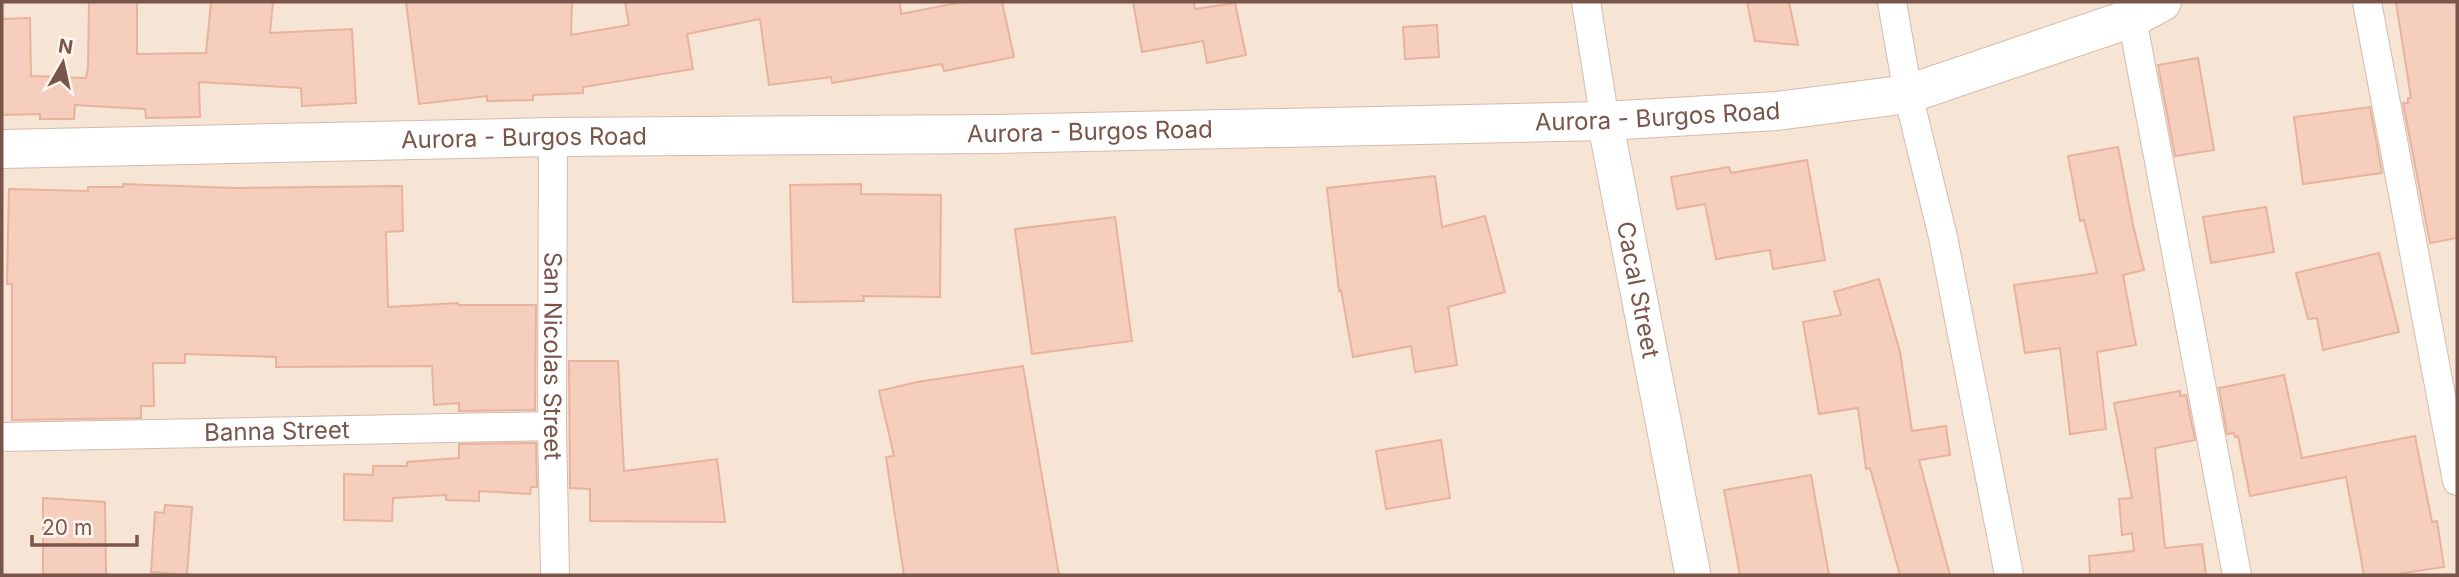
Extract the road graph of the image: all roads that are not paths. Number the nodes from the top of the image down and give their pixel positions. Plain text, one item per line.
1 (1587, 2) edge
2 (1892, 2) edge
3 (2367, 2) edge
4 (2147, 10) edge
5 (1908, 94) junction
6 (1605, 121) junction
7 (553, 137) junction
8 (2, 149) edge
9 (552, 426) junction
10 (2, 437) edge
11 (2457, 481) edge
12 (555, 575) edge
13 (1693, 575) edge
14 (2009, 575) edge
15 (2237, 575) edge

1 - 6 street, Cacal Street
2 - 5 street
3 - 11 street
4 - 5 main road, Aurora - Burgos Road
4 - 15 street
5 - 6 main road, Aurora - Burgos Road
5 - 14 street
6 - 7 main road, Aurora - Burgos Road
6 - 13 street, Cacal Street
7 - 8 main road, Aurora - Burgos Road
7 - 9 street, San Nicolas Street
9 - 10 street, Banna Street
9 - 12 street, San Nicolas Street

